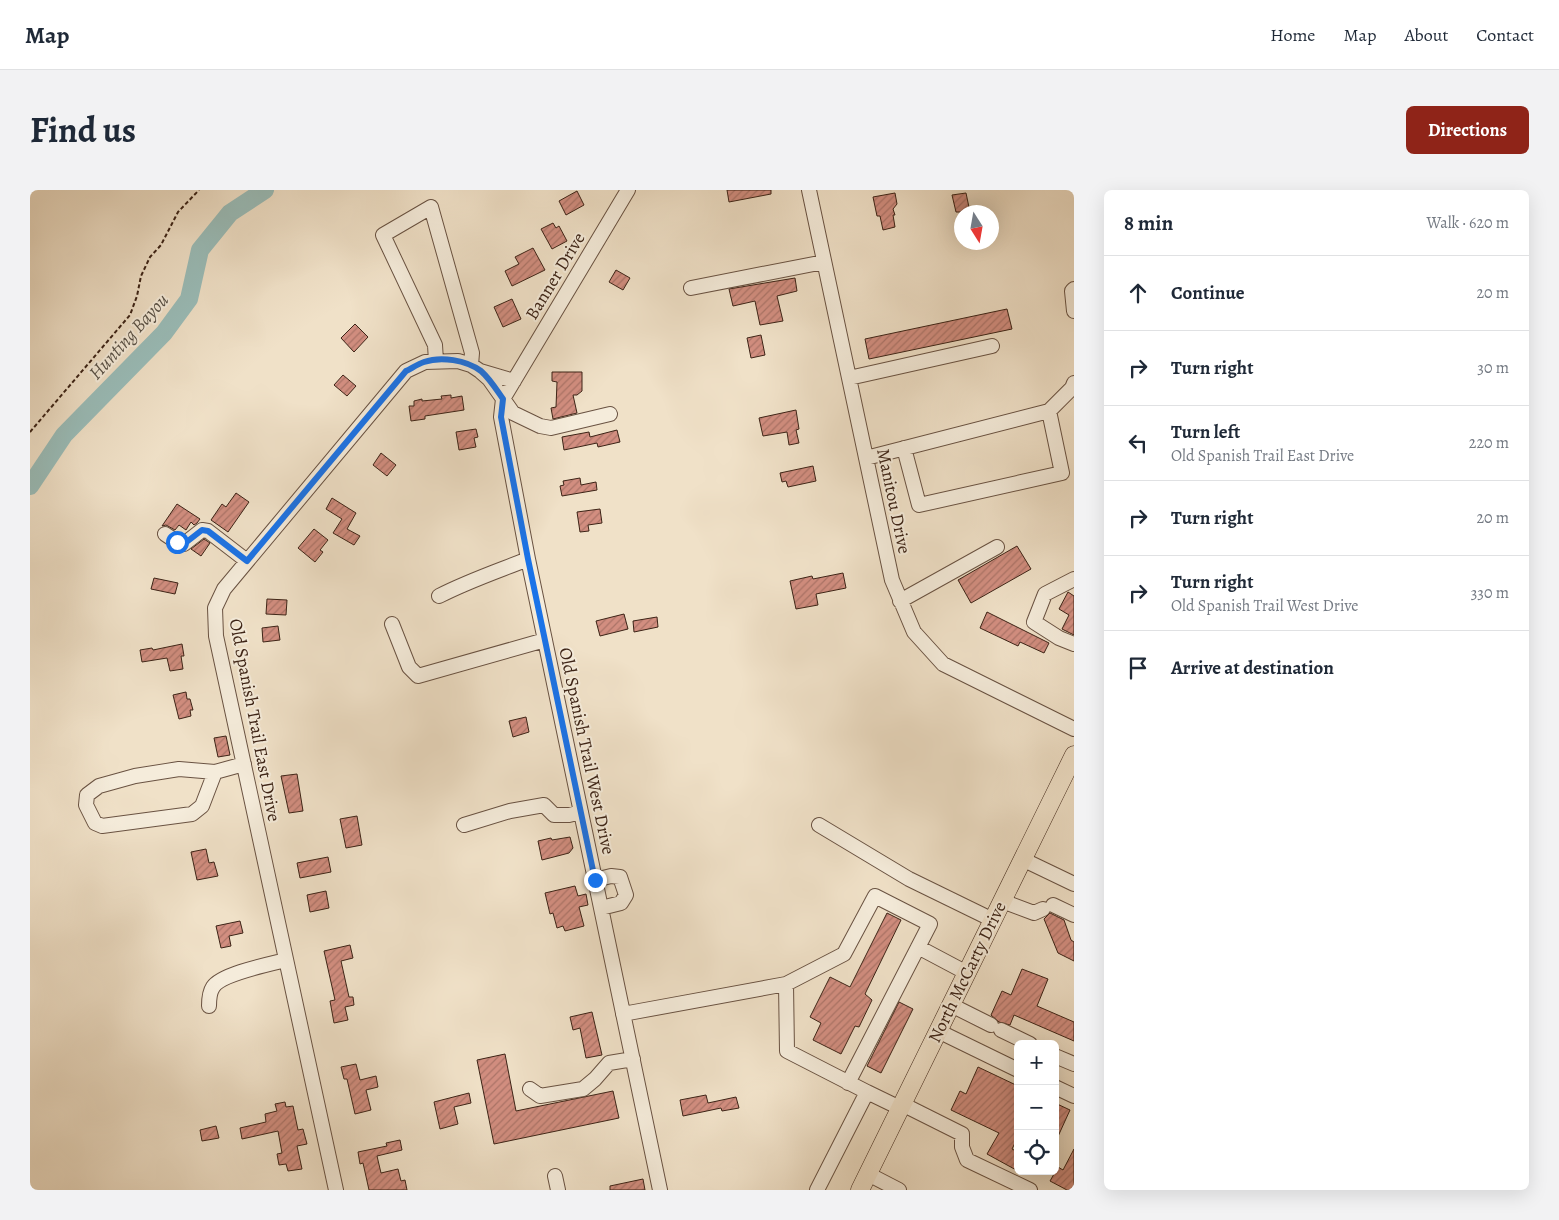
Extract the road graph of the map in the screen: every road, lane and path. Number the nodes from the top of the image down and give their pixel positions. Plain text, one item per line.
1 (199, 190) edge
2 (628, 190) edge
3 (814, 192) edge
4 (824, 262) junction
5 (691, 288) dead end
6 (1074, 289) edge
7 (1074, 311) edge
8 (992, 346) dead end
9 (436, 361) junction
10 (476, 368) junction
11 (849, 378) junction
12 (514, 381) junction
13 (1074, 383) edge
14 (503, 399) junction
15 (1049, 412) junction
16 (610, 414) dead end
17 (30, 432) edge
18 (904, 448) junction
19 (866, 458) junction
20 (165, 534) dead end
21 (998, 547) dead end
22 (528, 559) junction
23 (247, 561) junction
24 (1074, 579) edge
25 (439, 596) dead end
26 (900, 601) junction
27 (392, 624) dead end
28 (545, 640) junction
29 (1074, 644) edge
30 (1074, 729) edge
31 (1074, 755) edge
32 (244, 764) junction
33 (215, 772) junction
34 (581, 812) junction
35 (464, 825) dead end
36 (819, 825) dead end
37 (1022, 859) junction
38 (595, 880) junction
39 (1074, 884) edge
40 (1002, 901) junction
41 (601, 908) junction
42 (1074, 915) edge
43 (993, 920) junction
44 (918, 947) junction
45 (286, 960) junction
46 (967, 973) junction
47 (786, 984) junction
48 (951, 1005) junction
49 (209, 1006) dead end
50 (623, 1014) junction
51 (938, 1031) junction
52 (1022, 1040) edge
53 (1059, 1058) edge
54 (633, 1059) junction
55 (1074, 1064) edge
56 (1014, 1068) edge
57 (848, 1083) junction
58 (530, 1089) dead end
59 (1059, 1089) edge
60 (866, 1092) junction
61 (1074, 1096) edge
62 (901, 1106) junction
63 (864, 1182) edge
64 (336, 1190) edge
65 (660, 1190) edge
66 (818, 1190) edge
67 (900, 1190) edge
68 (1030, 1190) edge

1 - 17 path
2 - 12 street, Banner Drive
3 - 4 street, Manitou Drive
4 - 5 street
4 - 11 street, Manitou Drive
6 - 7 street
8 - 11 street
9 - 10 street, Old Spanish Trail East Drive
9 - 10 street
9 - 23 street, Old Spanish Trail East Drive
10 - 12 street, Old Spanish Trail East Drive
10 - 14 street
11 - 19 street, Manitou Drive
12 - 14 street, Old Spanish Trail West Drive
13 - 15 street
14 - 16 street
14 - 22 street, Old Spanish Trail West Drive
15 - 18 street
15 - 18 street
18 - 19 street
19 - 26 street, Manitou Drive
20 - 23 street
21 - 26 street
22 - 25 street
22 - 28 street, Old Spanish Trail West Drive
23 - 32 street, Old Spanish Trail East Drive
24 - 29 street
26 - 30 street, Manitou Drive
27 - 28 street
28 - 34 street, Old Spanish Trail West Drive
31 - 37 main road, North McCarty Drive
32 - 33 street
32 - 45 street, Old Spanish Trail East Drive
33 - 33 street
34 - 35 street
34 - 38 street, Old Spanish Trail West Drive
36 - 43 street
37 - 39 street
37 - 40 main road, North McCarty Drive
38 - 41 street, Old Spanish Trail West Drive
38 - 41 street
40 - 42 street
40 - 43 main road, North McCarty Drive
41 - 50 street, Old Spanish Trail West Drive
43 - 46 main road, North McCarty Drive
44 - 46 street
44 - 47 street
44 - 57 street
45 - 49 street
45 - 64 street, Old Spanish Trail East Drive
46 - 48 main road, North McCarty Drive
47 - 50 street
47 - 57 street
48 - 51 main road, North McCarty Drive
48 - 52 street
50 - 54 street, Old Spanish Trail West Drive
51 - 56 street
51 - 62 main road, North McCarty Drive
53 - 55 street
54 - 58 street
54 - 65 street, Old Spanish Trail West Drive
57 - 60 street
59 - 61 street
60 - 62 street
60 - 66 street
62 - 63 main road, North McCarty Drive
62 - 68 street
63 - 67 street

